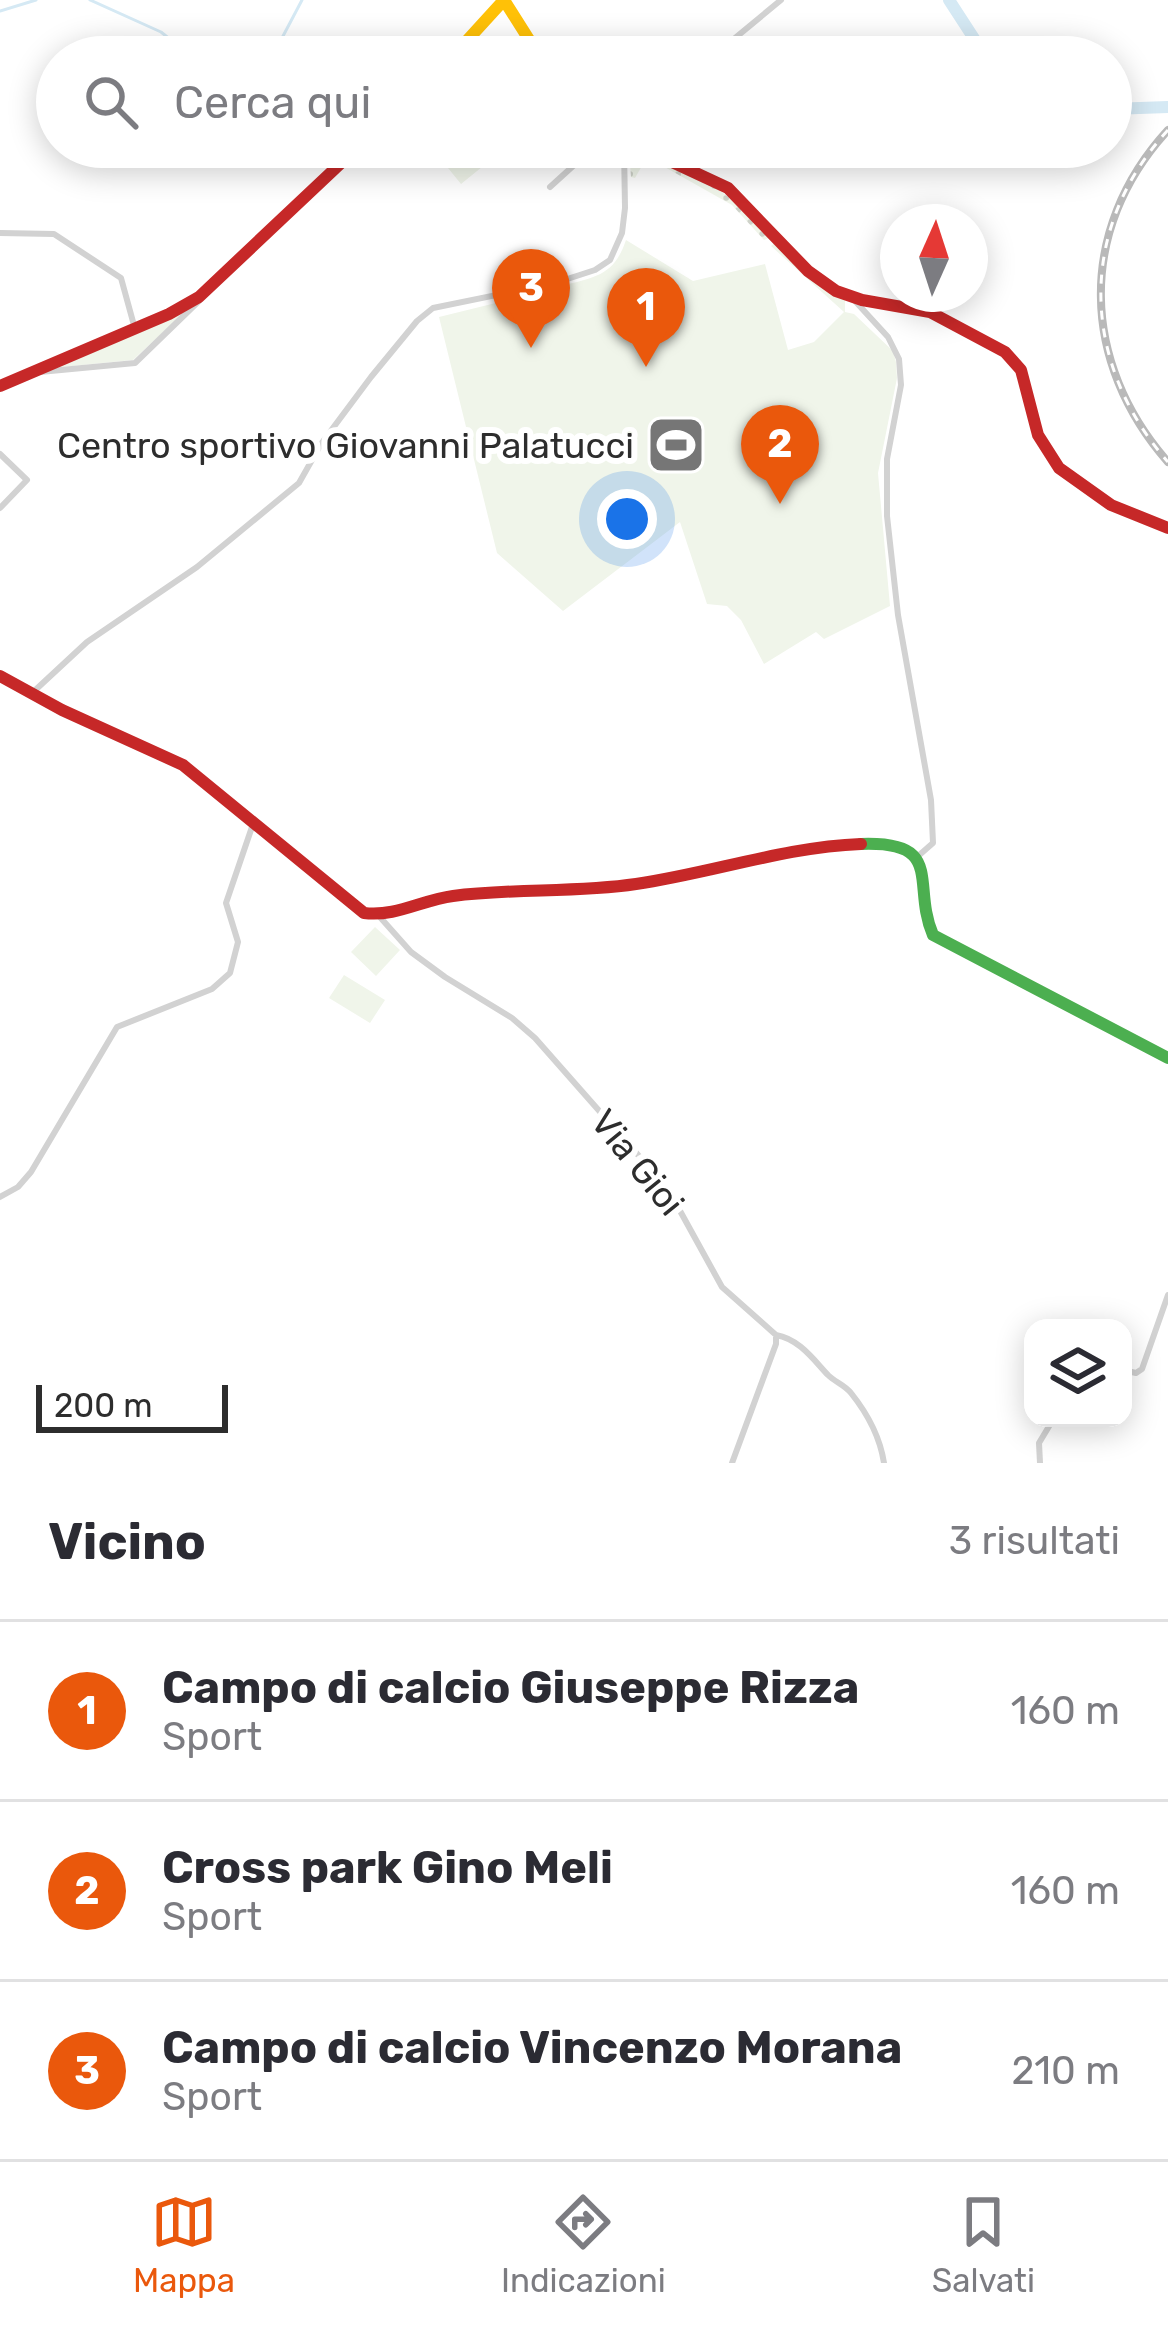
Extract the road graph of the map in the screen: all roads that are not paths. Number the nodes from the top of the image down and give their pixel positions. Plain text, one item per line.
1 (504, 0) edge
2 (781, 0) edge
3 (471, 36) edge
4 (527, 36) edge
5 (737, 36) edge
6 (336, 168) edge
7 (571, 168) edge
8 (624, 168) edge
9 (683, 168) edge
10 (550, 187) dead end
11 (0, 233) edge
12 (199, 297) junction
13 (854, 299) junction
14 (135, 329) junction
15 (37, 370) junction
16 (0, 386) edge
17 (0, 454) edge
18 (0, 508) edge
19 (1168, 528) edge
20 (0, 676) edge
21 (31, 694) junction
22 (253, 824) junction
23 (917, 857) junction
24 (379, 916) junction
25 (1168, 1058) edge
26 (0, 1197) edge
27 (1168, 1295) edge
28 (776, 1334) junction
29 (1132, 1371) edge
30 (1049, 1427) edge
31 (732, 1463) edge
32 (884, 1463) edge
33 (1040, 1463) edge

1 - 3 street
1 - 4 street
2 - 5 street
6 - 12 street
7 - 10 street
8 - 21 street
9 - 13 street
11 - 14 street
12 - 14 street
12 - 15 street
13 - 19 street
13 - 23 street
14 - 15 street
15 - 16 street
17 - 18 street
20 - 21 street
21 - 22 street
22 - 24 street
22 - 26 street
23 - 24 street
23 - 25 street
24 - 28 street, Via Gioi
27 - 29 street
28 - 31 street
28 - 32 street, Via Gioi
30 - 33 street

